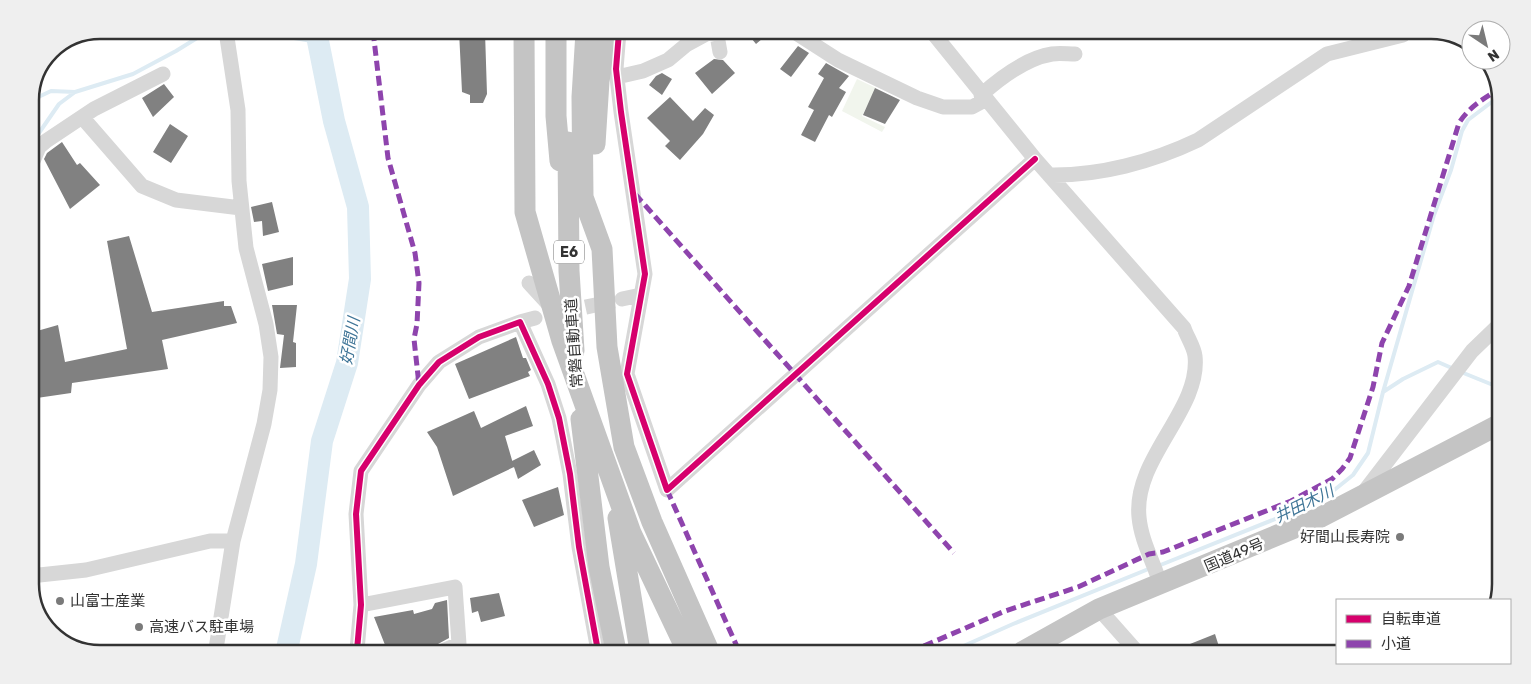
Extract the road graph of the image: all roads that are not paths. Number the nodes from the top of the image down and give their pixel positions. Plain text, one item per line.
1 (227, 39) edge
2 (524, 39) edge
3 (556, 39) edge
4 (572, 39) edge
5 (586, 39) edge
6 (592, 39) edge
7 (606, 39) edge
8 (619, 39) edge
9 (698, 39) edge
10 (718, 39) edge
11 (805, 39) edge
12 (938, 39) edge
13 (1387, 39) edge
14 (720, 52) dead end
15 (1075, 54) dead end
16 (163, 74) dead end
17 (617, 77) junction
18 (983, 97) junction
19 (82, 117) junction
20 (39, 147) edge
21 (1035, 159) junction
22 (1048, 175) junction
23 (591, 183) junction
24 (241, 208) junction
25 (569, 270) junction
26 (528, 283) dead end
27 (641, 295) junction
28 (622, 299) tunnel mouth
29 (544, 313) junction
30 (520, 322) junction
31 (1492, 332) edge
32 (1492, 428) edge
33 (1360, 497) junction
34 (233, 541) junction
35 (39, 575) edge
36 (1159, 578) junction
37 (362, 605) junction
38 (1099, 609) junction
39 (217, 645) edge
40 (358, 645) edge
41 (457, 645) edge
42 (597, 645) edge
43 (615, 645) edge
44 (639, 645) edge
45 (685, 645) edge
46 (705, 645) edge
47 (1035, 645) edge
48 (1131, 645) edge

1 - 24 street
2 - 29 highway
3 - 25 highway
4 - 25 highway, 常磐自動車道 / E6
5 - 46 highway
6 - 23 highway, 常磐自動車道 / E6
7 - 23 highway
8 - 17 street
9 - 17 street
10 - 14 street
11 - 18 street
12 - 18 street
13 - 22 street
15 - 18 street
16 - 19 street
17 - 27 street
18 - 21 street
19 - 20 street
19 - 24 street
21 - 22 street
21 - 27 street
22 - 36 street
23 - 44 highway, 常磐自動車道 / E6
24 - 34 street
25 - 43 highway, 常磐自動車道 / E6
26 - 29 street
27 - 28 street
29 - 30 street
29 - 45 highway
30 - 37 street
30 - 42 street
31 - 33 street
32 - 33 highway, 国道49号
33 - 36 highway, 国道49号
34 - 35 street
34 - 39 street
36 - 38 highway, 国道49号
37 - 40 street
37 - 41 street
38 - 47 highway, 国道49号
38 - 48 street

